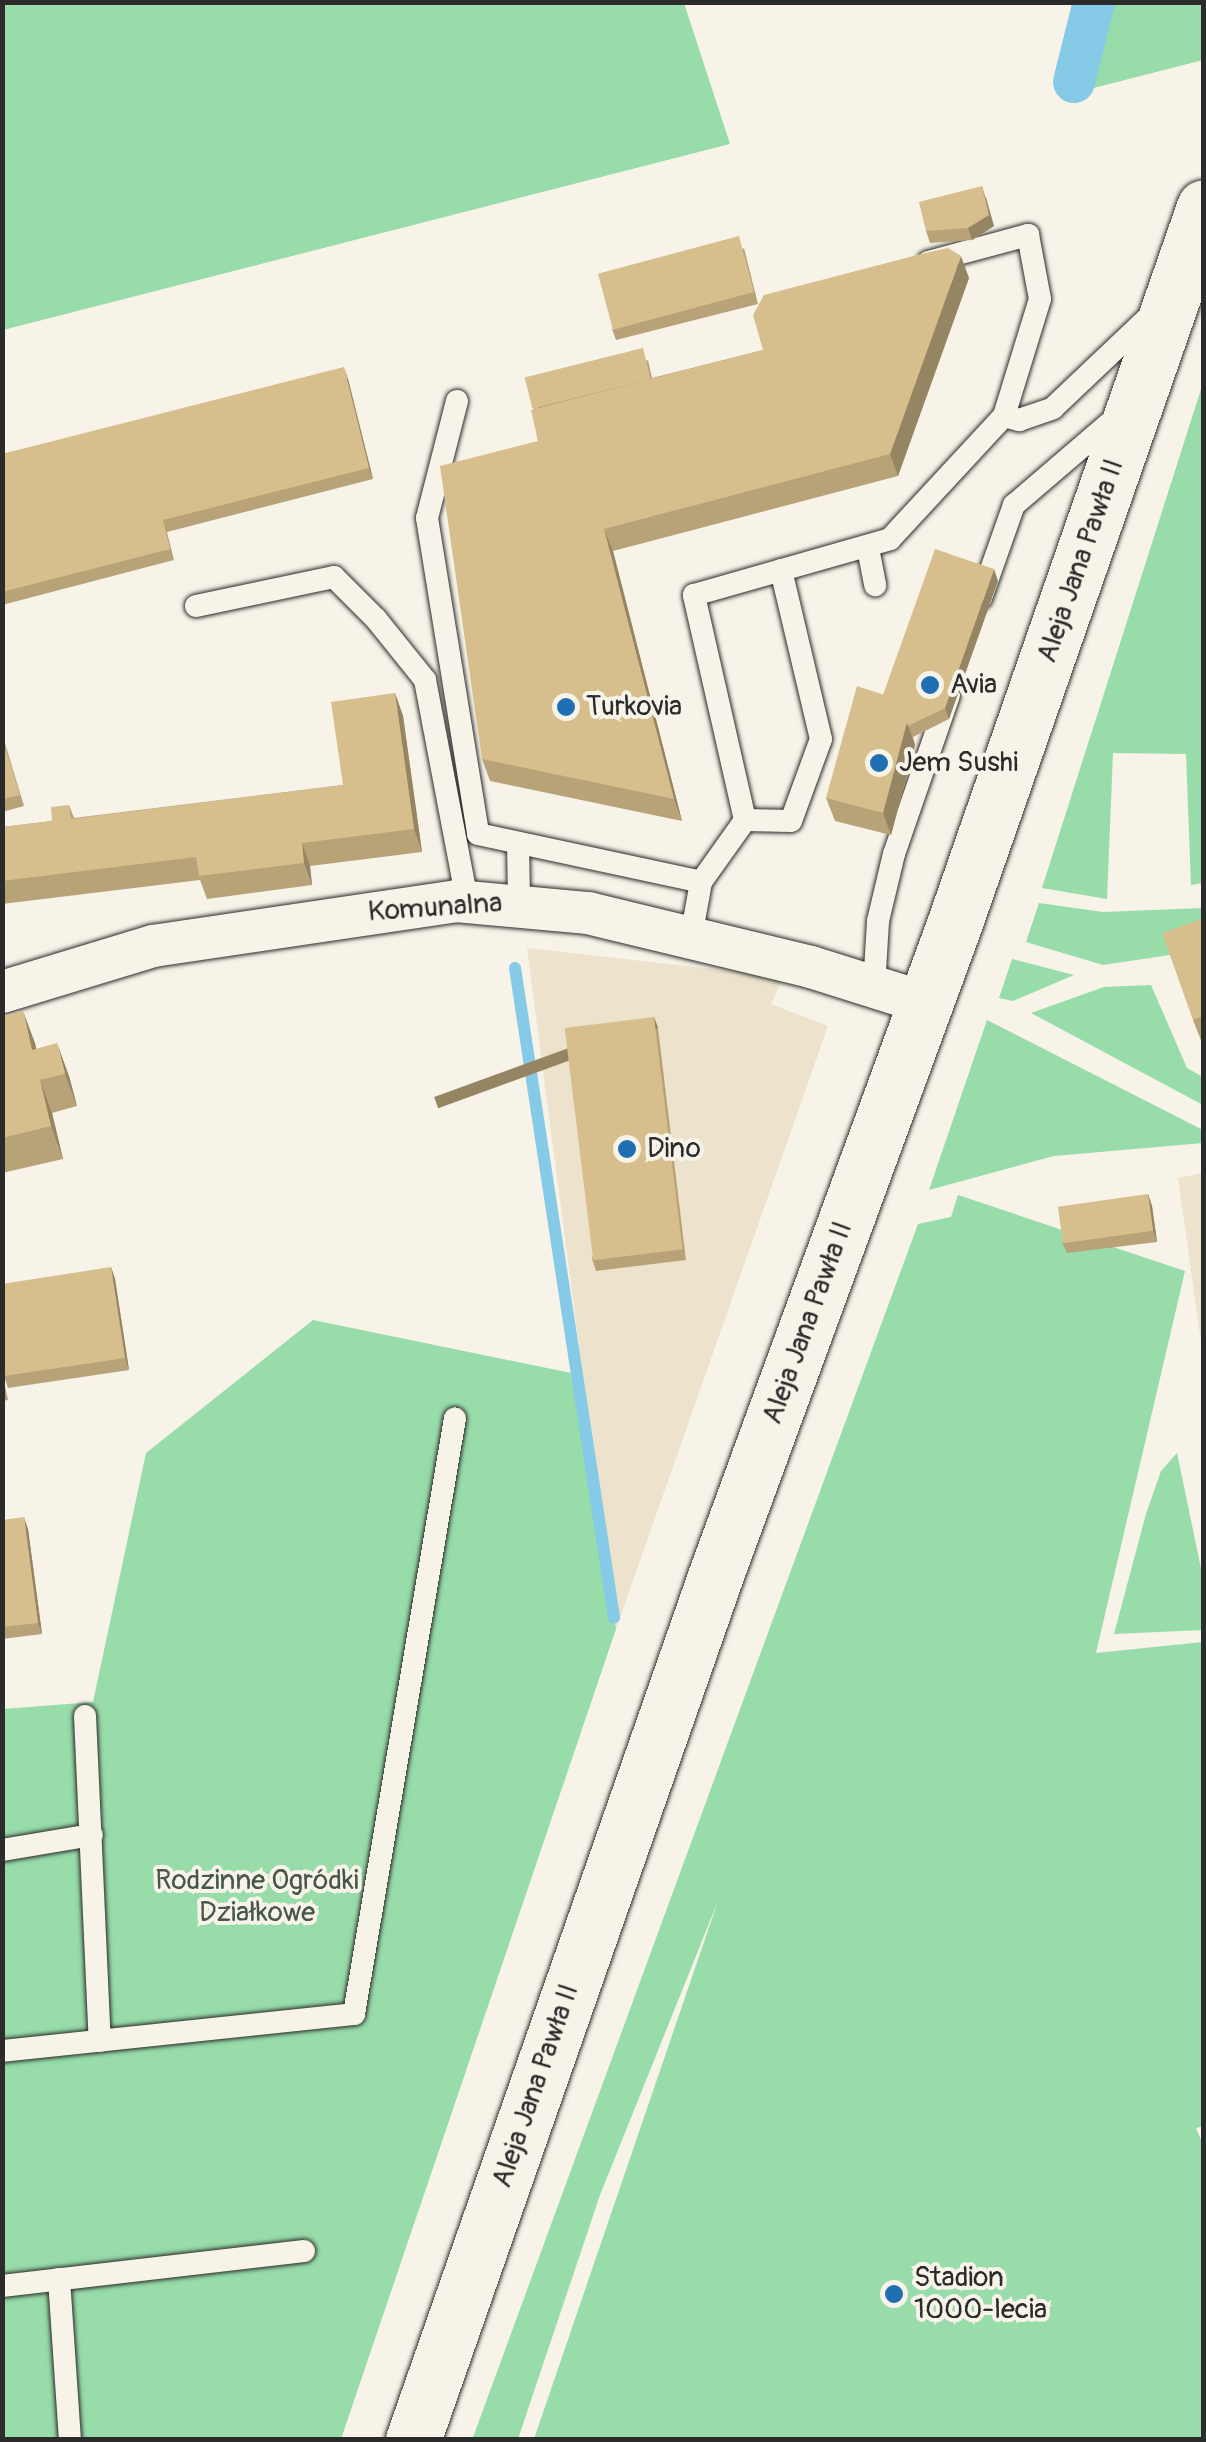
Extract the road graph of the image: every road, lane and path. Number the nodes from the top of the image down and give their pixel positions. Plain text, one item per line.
1 (1204, 207) edge
2 (902, 268) edge
3 (1176, 287) junction
4 (1138, 399) junction
5 (457, 401) dead end
6 (1004, 416) junction
7 (868, 548) junction
8 (781, 570) junction
9 (875, 585) dead end
10 (196, 606) dead end
11 (976, 613) edge
12 (957, 669) edge
13 (744, 820) junction
14 (518, 843) junction
15 (701, 882) junction
16 (466, 901) junction
17 (519, 902) junction
18 (691, 937) junction
19 (2, 992) edge
20 (899, 995) junction
21 (456, 1418) dead end
22 (85, 1716) dead end
23 (92, 1835) junction
24 (2, 1850) edge
25 (100, 2041) junction
26 (2, 2051) edge
27 (304, 2251) dead end
28 (59, 2279) junction
29 (2, 2286) edge
30 (70, 2440) edge
31 (412, 2440) edge

1 - 3 main road, Aleja Jana Pawła II
2 - 6 lane
3 - 4 main road, Aleja Jana Pawła II
3 - 6 lane
4 - 11 lane
4 - 20 main road, Aleja Jana Pawła II
5 - 14 lane
6 - 7 lane
7 - 8 lane
7 - 9 lane
8 - 13 lane
8 - 13 lane
10 - 16 lane
12 - 20 lane
13 - 15 lane
14 - 15 lane
14 - 17 lane
15 - 18 lane
16 - 17 street, Komunalna
16 - 19 street, Komunalna
17 - 18 street, Komunalna
18 - 20 street, Komunalna
20 - 31 main road, Aleja Jana Pawła II
21 - 25 lane
22 - 23 lane
23 - 24 lane
23 - 25 lane
25 - 26 lane
27 - 28 lane
28 - 29 lane
28 - 30 lane

